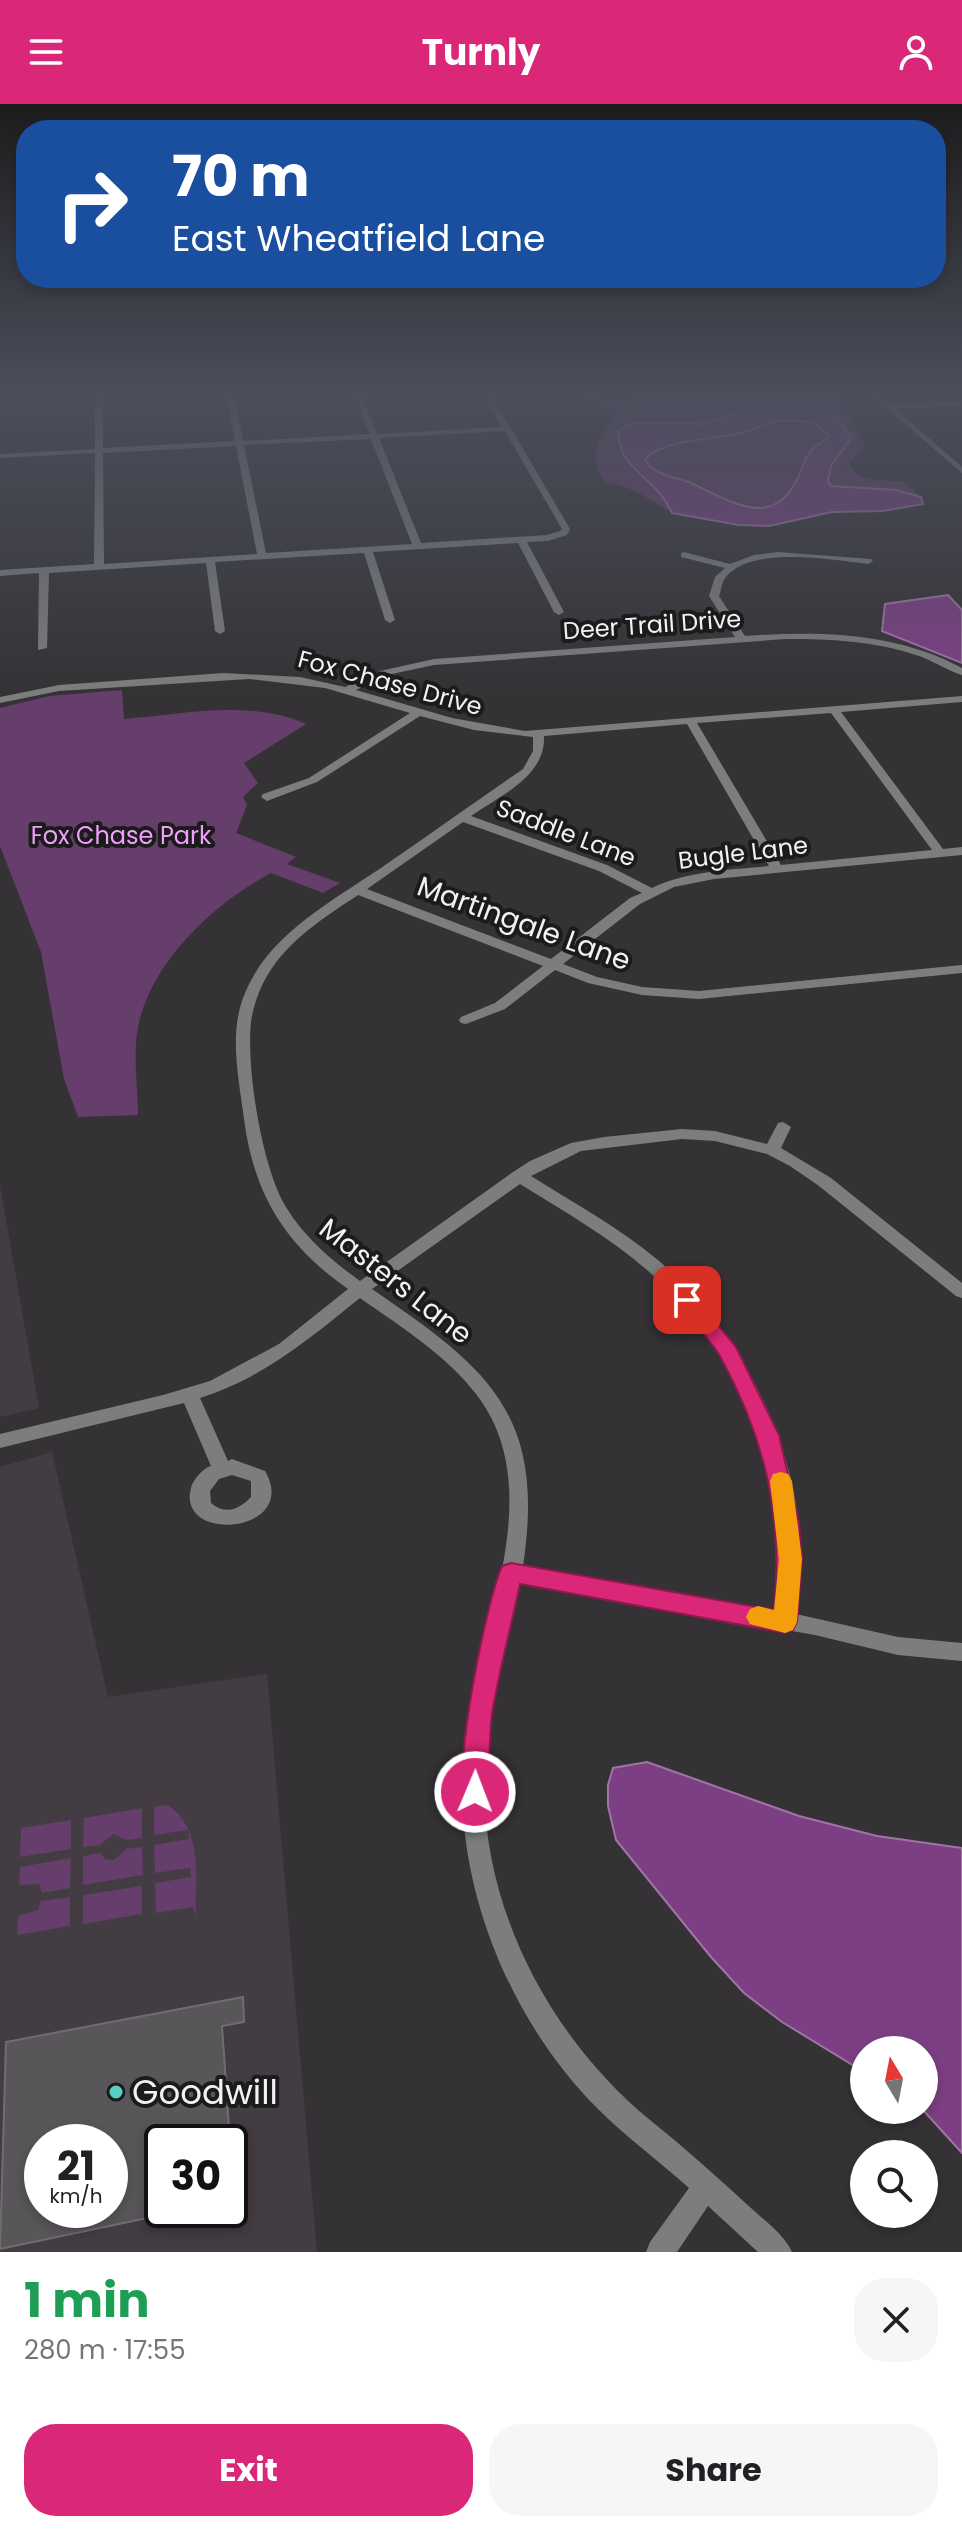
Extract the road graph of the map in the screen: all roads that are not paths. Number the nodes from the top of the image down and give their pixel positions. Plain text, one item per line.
1 (99, 494) edge
2 (250, 494) edge
3 (397, 494) edge
4 (546, 494) edge
5 (521, 540) junction
6 (417, 546) junction
7 (367, 549) junction
8 (684, 555) dead end
9 (262, 556) junction
10 (210, 559) junction
11 (868, 561) dead end
12 (99, 566) junction
13 (731, 567) junction
14 (44, 570) junction
15 (0, 573) edge
16 (559, 612) dead end
17 (390, 620) dead end
18 (220, 631) dead end
19 (742, 639) junction
20 (42, 648) dead end
21 (962, 672) edge
22 (345, 691) junction
23 (962, 699) edge
24 (0, 700) edge
25 (834, 710) junction
26 (417, 713) junction
27 (691, 722) junction
28 (538, 734) junction
29 (267, 797) dead end
30 (462, 817) junction
31 (962, 851) edge
32 (940, 853) junction
33 (777, 869) junction
34 (358, 890) junction
35 (652, 893) junction
36 (554, 965) junction
37 (962, 969) edge
38 (466, 1020) dead end
39 (783, 1127) dead end
40 (772, 1150) junction
41 (519, 1176) junction
42 (360, 1289) junction
43 (962, 1292) edge
44 (189, 1394) junction
45 (0, 1441) edge
46 (222, 1469) dead end
47 (511, 1573) junction
48 (785, 1622) junction
49 (962, 1652) edge
50 (706, 2186) junction
51 (660, 2252) edge
52 (778, 2252) edge

1 - 12 street
2 - 9 street
3 - 6 street
4 - 5 street
5 - 6 street
5 - 16 street
6 - 7 street
7 - 9 street
7 - 17 street
8 - 13 street
9 - 10 street
10 - 12 street
10 - 18 street
11 - 13 street
12 - 14 street
13 - 19 street
14 - 15 street
14 - 20 street
19 - 21 street, Deer Trail Drive
19 - 22 street, Deer Trail Drive
22 - 24 street, Fox Chase Drive
22 - 26 street, Fox Chase Drive
23 - 25 street, Fox Chase Drive
25 - 27 street, Fox Chase Drive
25 - 32 street
26 - 28 street, Fox Chase Drive
26 - 29 street
27 - 28 street, Fox Chase Drive
27 - 33 street
28 - 30 street, Masters Lane
30 - 34 street, Masters Lane
30 - 35 street, Saddle Lane
31 - 32 street, Bugle Lane
32 - 33 street, Bugle Lane
33 - 35 street, Bugle Lane
34 - 36 street, Martingale Lane
34 - 42 street, Masters Lane
35 - 36 street, Bugle Lane
36 - 37 street, Martingale Lane
36 - 38 street, Bugle Lane
39 - 40 street
40 - 41 street
40 - 43 street
41 - 42 street
41 - 48 street
42 - 44 street
42 - 47 street, Masters Lane
44 - 45 street
44 - 46 street
47 - 48 street
47 - 50 street, Masters Lane
48 - 49 street
50 - 51 street
50 - 52 street, Masters Lane

